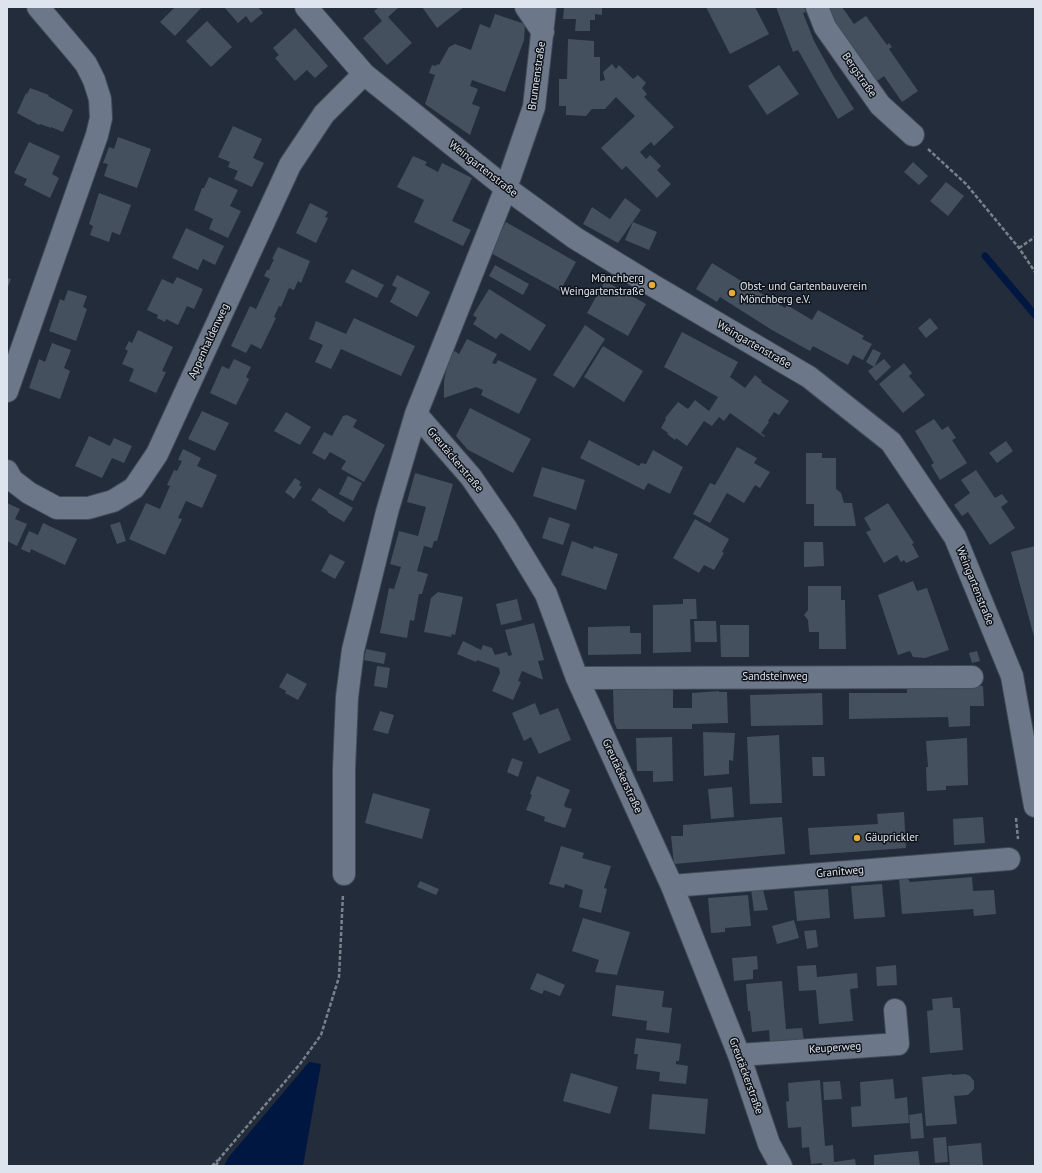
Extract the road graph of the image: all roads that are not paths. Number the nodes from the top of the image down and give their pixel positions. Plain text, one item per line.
1 (38, 7) edge
2 (306, 7) edge
3 (526, 7) edge
4 (545, 7) edge
5 (817, 7) edge
6 (543, 32) junction
7 (364, 74) junction
8 (913, 135) road end
9 (506, 188) junction
10 (7, 391) edge
11 (416, 414) junction
12 (7, 470) edge
13 (972, 677) dead end
14 (577, 678) junction
15 (1030, 801) edge
16 (1009, 859) road end
17 (344, 874) road end
18 (672, 886) junction
19 (895, 1010) dead end
20 (739, 1055) junction
21 (781, 1166) edge

1 - 10 street
2 - 7 street, Weingartenstraße
3 - 6 street
4 - 6 street, Brunnenstraße
5 - 8 street, Bergstraße
6 - 9 street, Brunnenstraße
7 - 9 street, Weingartenstraße
7 - 12 street, Appenhaldenweg
9 - 11 street, Greutäckerstraße
9 - 15 street, Weingartenstraße
11 - 14 street, Greutäckerstraße
11 - 17 street, Greutäckerstraße
13 - 14 street, Sandsteinweg
14 - 18 street, Greutäckerstraße
16 - 18 street, Granitweg
18 - 20 street, Greutäckerstraße
19 - 20 street, Keuperweg
20 - 21 street, Greutäckerstraße

